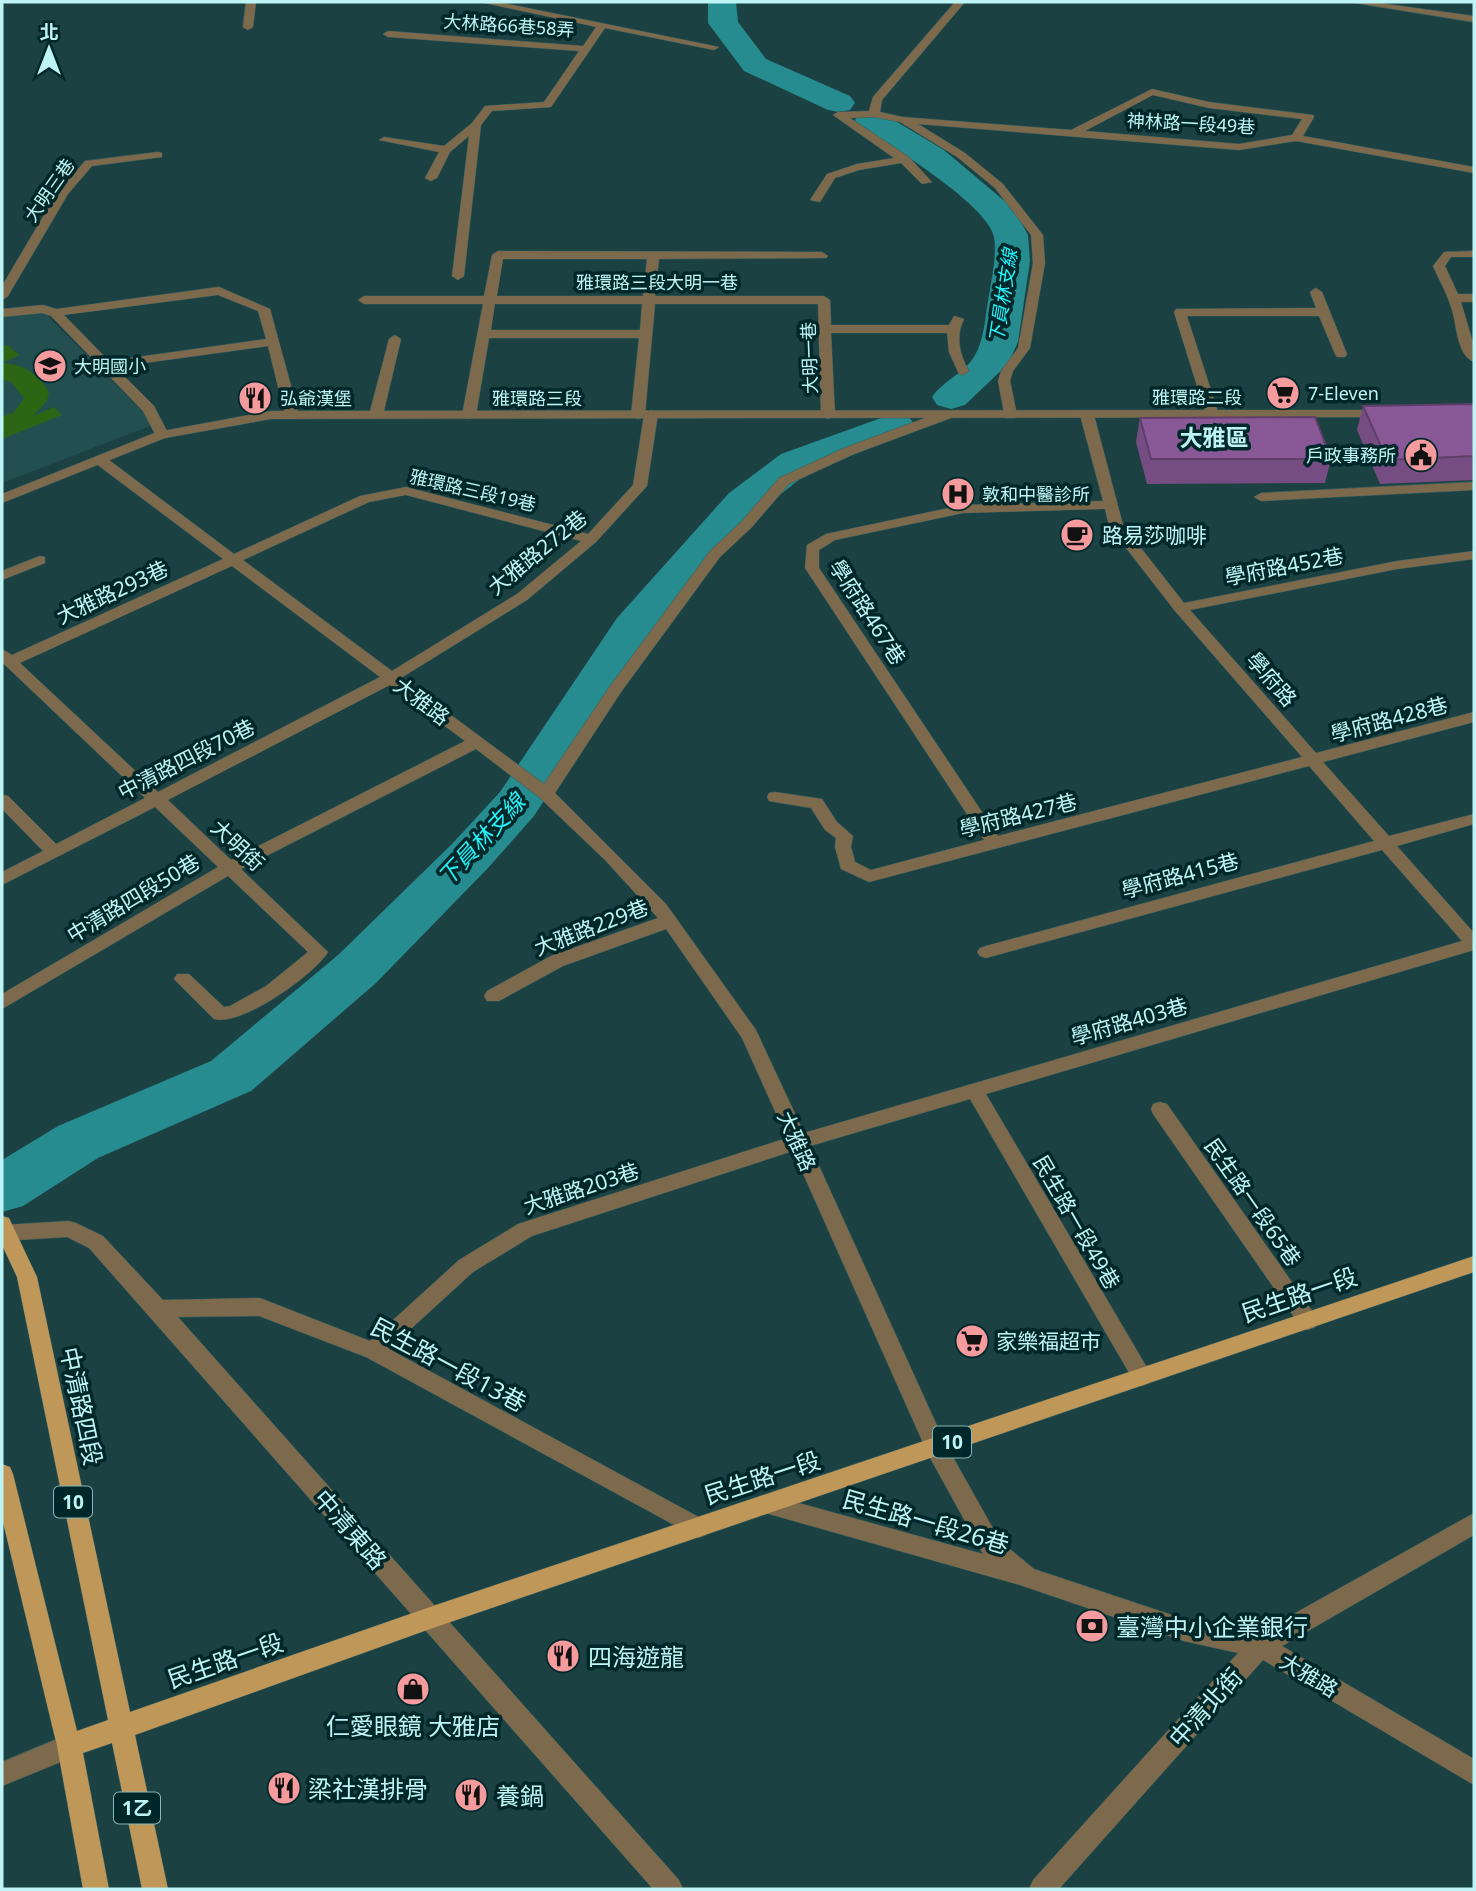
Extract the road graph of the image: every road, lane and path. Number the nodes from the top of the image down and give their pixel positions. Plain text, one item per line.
1 (251, 2) edge
2 (485, 2) edge
3 (960, 2) edge
4 (1354, 2) edge
5 (1474, 19) edge
6 (602, 25) junction
7 (248, 27) dead end
8 (388, 34) dead end
9 (714, 47) dead end
10 (586, 48) junction
11 (874, 114) junction
12 (903, 120) junction
13 (476, 125) junction
14 (1072, 134) junction
15 (1296, 138) junction
16 (384, 140) dead end
17 (446, 150) junction
18 (158, 155) dead end
19 (905, 159) junction
20 (1474, 170) edge
21 (431, 178) dead end
22 (926, 182) dead end
23 (816, 200) dead end
24 (1474, 254) edge
25 (653, 256) junction
26 (822, 256) dead end
27 (458, 276) dead end
28 (1316, 292) dead end
29 (2, 296) edge
30 (1453, 298) junction
31 (1474, 298) edge
32 (364, 300) dead end
33 (490, 300) junction
34 (649, 300) junction
35 (824, 300) joint
36 (1324, 312) junction
37 (2, 313) edge
38 (55, 313) junction
39 (825, 329) junction
40 (484, 334) junction
41 (646, 334) junction
42 (395, 339) dead end
43 (272, 342) junction
44 (1341, 354) dead end
45 (1474, 358) edge
46 (106, 365) junction
47 (963, 371) dead end
48 (1395, 414) edge
49 (292, 415) junction
50 (376, 415) junction
51 (468, 415) junction
52 (644, 415) junction
53 (828, 415) junction
54 (946, 415) junction
55 (1010, 415) junction
56 (1087, 415) junction
57 (1212, 415) junction
58 (162, 435) junction
59 (100, 460) junction
60 (1474, 486) edge
61 (1261, 497) dead end
62 (2, 499) edge
63 (1110, 505) junction
64 (591, 539) junction
65 (1474, 555) edge
66 (40, 560) dead end
67 (233, 560) junction
68 (2, 576) edge
69 (1180, 608) junction
70 (6, 658) edge
71 (391, 678) junction
72 (1474, 717) edge
73 (477, 742) junction
74 (1314, 761) junction
75 (546, 794) junction
76 (775, 797) dead end
77 (155, 799) junction
78 (2, 800) edge
79 (1474, 819) edge
80 (1385, 843) junction
81 (995, 844) junction
82 (54, 852) junction
83 (229, 868) junction
84 (2, 880) edge
85 (669, 921) junction
86 (1474, 944) edge
87 (986, 952) dead end
88 (183, 979) dead end
89 (493, 996) dead end
90 (2, 1002) edge
91 (974, 1090) junction
92 (1160, 1109) dead end
93 (798, 1142) junction
94 (3, 1229) edge
95 (1474, 1264) edge
96 (158, 1309) junction
97 (1308, 1321) junction
98 (373, 1351) junction
99 (1142, 1377) junction
100 (936, 1447) junction
101 (2, 1474) edge
102 (769, 1504) junction
103 (1474, 1523) edge
104 (698, 1528) junction
105 (1027, 1577) junction
106 (430, 1618) junction
107 (1260, 1646) junction
108 (119, 1727) junction
109 (69, 1746) junction
110 (1474, 1773) edge
111 (2, 1774) edge
112 (96, 1889) edge
113 (155, 1889) edge
114 (670, 1889) edge
115 (1042, 1889) edge

1 - 7 street
2 - 6 street
3 - 11 street
4 - 5 street
6 - 9 street
6 - 10 street, 大林路66巷58弄
8 - 10 street, 大林路66巷58弄
10 - 13 street, 大林路66巷58弄
11 - 12 street
11 - 19 street
12 - 14 street, 神林路一段49巷
12 - 55 street
13 - 17 street, 大林路66巷58弄
13 - 27 street
14 - 15 street, 神林路一段49巷
14 - 15 street
15 - 20 street, 神林路一段49巷
16 - 17 street
17 - 21 street, 大林路66巷58弄
18 - 29 street, 大明三巷
19 - 22 street
19 - 23 street
24 - 30 street
25 - 26 street
25 - 33 street
25 - 34 street, 大雅路272巷
28 - 36 street
30 - 31 street
30 - 45 street
32 - 33 street, 雅環路三段大明一巷
33 - 34 street, 雅環路三段大明一巷
33 - 40 street
34 - 35 street, 雅環路三段大明一巷
34 - 41 street, 大雅路272巷
35 - 39 street, 大明一巷
36 - 44 street
36 - 57 street
37 - 38 street
38 - 43 street
38 - 46 street
39 - 47 street
39 - 53 street, 大明一巷
40 - 41 street
40 - 51 street
41 - 52 street, 大雅路272巷
42 - 50 street
43 - 46 street
43 - 49 street
46 - 58 street
48 - 57 street, 雅環路二段
49 - 50 street, 雅環路三段
49 - 58 street, 雅環路三段
50 - 51 street, 雅環路三段
51 - 52 street, 雅環路三段
52 - 53 street, 雅環路三段
52 - 64 street, 大雅路272巷
53 - 54 street, 雅環路三段
54 - 55 street, 雅環路三段
54 - 75 street
55 - 56 street, 雅環路三段
56 - 57 street, 雅環路二段
56 - 63 street, 學府路
58 - 59 street, 雅環路三段
59 - 62 street, 雅環路三段
59 - 67 street, 大雅路
60 - 61 street
63 - 69 street, 學府路
63 - 81 street, 學府路467巷
64 - 67 street, 雅環路三段19巷
64 - 71 street, 大雅路272巷
65 - 69 street, 學府路452巷
66 - 68 street
67 - 70 street, 大雅路293巷
67 - 71 street, 大雅路
69 - 74 street, 學府路
70 - 77 street, 大明街
71 - 73 street, 大雅路
71 - 77 street, 中清路四段70巷
72 - 74 street, 學府路428巷
73 - 75 street, 大雅路
73 - 83 street, 中清路四段50巷
74 - 80 street, 學府路
74 - 81 street, 學府路427巷
75 - 85 street, 大雅路
76 - 81 street, 學府路427巷
77 - 82 street, 中清路四段70巷
77 - 83 street, 大明街
78 - 82 street
79 - 80 street, 學府路415巷
80 - 86 street, 學府路
80 - 87 street, 學府路415巷
82 - 84 street, 中清路四段70巷
83 - 88 street, 大明街
83 - 90 street, 中清路四段50巷
85 - 89 street, 大雅路229巷
85 - 93 street, 大雅路
86 - 91 street, 學府路403巷
91 - 93 street, 學府路403巷
91 - 99 street, 民生路一段49巷
92 - 97 street, 民生路一段65巷
93 - 98 street, 大雅路203巷
93 - 100 street, 大雅路
94 - 96 street, 中清東路
94 - 108 main road, 中清路四段 / 10
95 - 97 main road, 民生路一段 / 10
96 - 98 street, 民生路一段13巷
96 - 106 street, 中清東路
97 - 99 main road, 民生路一段 / 10
98 - 104 street, 民生路一段13巷
99 - 100 main road, 民生路一段 / 10
100 - 102 main road, 民生路一段 / 10
100 - 105 street, 大雅路
101 - 109 main road
102 - 104 main road, 民生路一段 / 10
102 - 105 street, 民生路一段26巷
103 - 107 street, 中清北街
104 - 106 main road, 民生路一段 / 10
105 - 107 street, 大雅路
106 - 108 main road, 民生路一段 / 10
106 - 114 street, 中清東路
107 - 110 street, 大雅路
107 - 115 street, 中清北街
108 - 109 main road, 民生路一段 / 10
108 - 113 main road, 1乙
109 - 111 street
109 - 112 main road, 1乙

